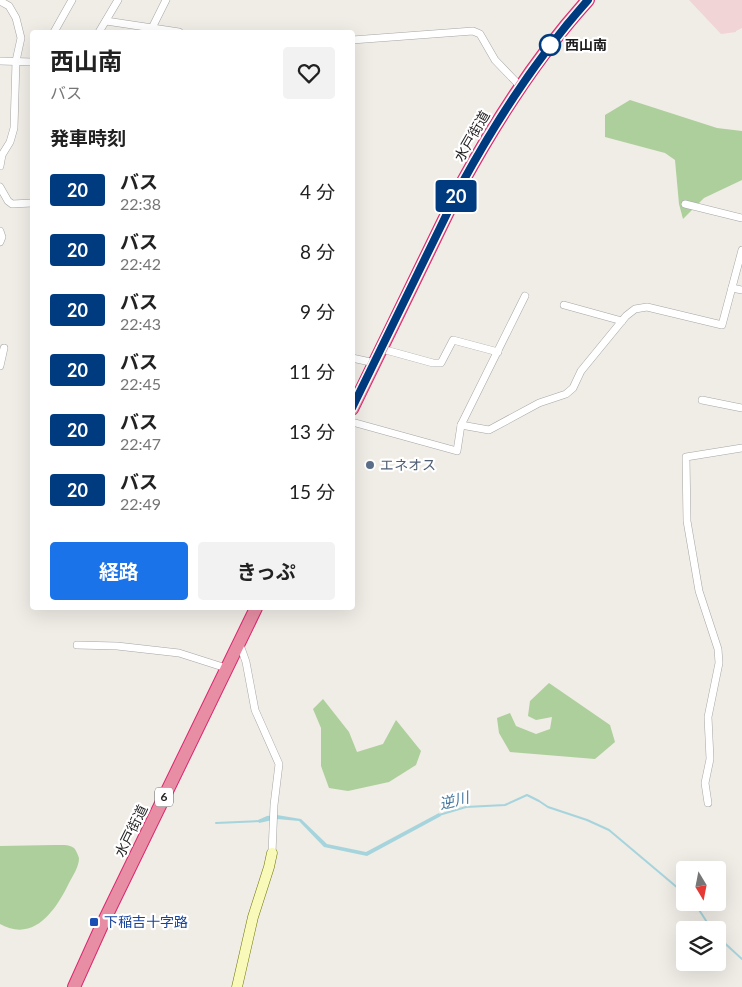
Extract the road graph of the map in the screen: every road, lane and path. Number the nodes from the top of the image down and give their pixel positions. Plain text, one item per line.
1 (72, 0) edge
2 (118, 0) edge
3 (166, 0) edge
4 (588, 0) edge
5 (0, 1) edge
6 (106, 21) junction
7 (152, 28) junction
8 (55, 30) edge
9 (101, 30) edge
10 (166, 30) edge
11 (355, 40) edge
12 (0, 61) edge
13 (16, 61) junction
14 (30, 62) edge
15 (520, 86) junction
16 (0, 166) edge
17 (0, 187) edge
18 (30, 203) edge
19 (685, 204) dead end
20 (742, 218) edge
21 (0, 231) edge
22 (0, 242) edge
23 (742, 250) edge
24 (732, 288) junction
25 (742, 290) edge
26 (525, 296) dead end
27 (564, 305) dead end
28 (622, 321) junction
29 (4, 348) dead end
30 (382, 349) junction
31 (498, 352) junction
32 (355, 359) edge
33 (375, 363) junction
34 (0, 366) edge
35 (702, 400) dead end
36 (355, 402) edge
37 (742, 408) edge
38 (355, 423) edge
39 (461, 425) junction
40 (742, 448) edge
41 (255, 610) edge
42 (239, 642) junction
43 (77, 645) dead end
44 (226, 668) junction
45 (708, 804) dead end
46 (272, 853) joint
47 (74, 987) edge
48 (237, 987) edge

1 - 8 street
2 - 6 street
3 - 7 street
4 - 15 highway, 水戸街道
5 - 13 street
6 - 7 street
6 - 9 street
7 - 10 street
11 - 15 street
12 - 13 street
13 - 14 street
13 - 16 street
15 - 30 highway, 水戸街道
17 - 18 street
19 - 20 street
21 - 22 street
23 - 24 street
24 - 25 street
24 - 28 street
26 - 31 street
27 - 28 street
28 - 39 street
29 - 34 street
30 - 31 street
30 - 33 highway, 水戸街道
31 - 39 street
32 - 33 street
33 - 36 highway, 水戸街道
35 - 37 street
38 - 39 street
40 - 45 street
41 - 42 highway, 水戸街道 / 6
42 - 44 highway, 水戸街道 / 6
42 - 46 street
43 - 44 street
44 - 47 highway, 水戸街道 / 6
46 - 48 street

